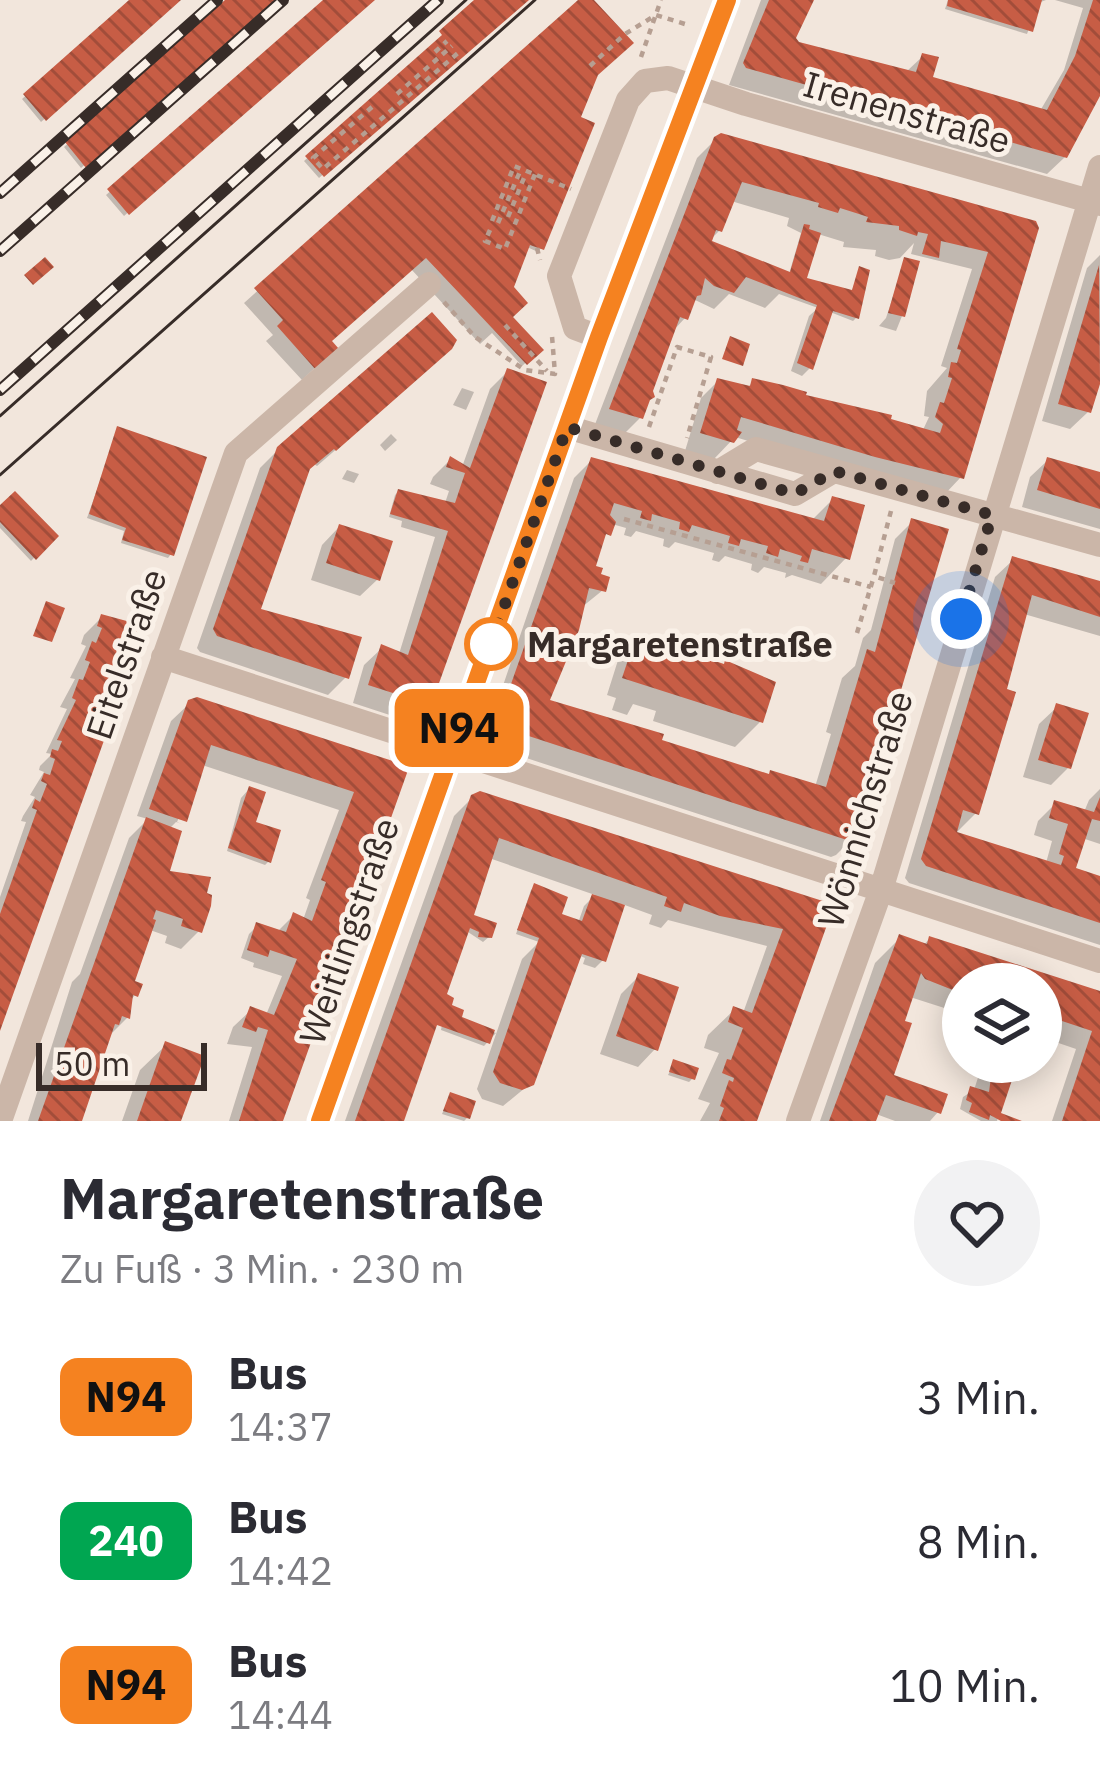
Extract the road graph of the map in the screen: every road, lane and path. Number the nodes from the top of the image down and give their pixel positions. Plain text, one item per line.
1 (661, 0) edge
2 (727, 0) edge
3 (656, 15) junction
4 (688, 26) dead end
5 (435, 52) dead end
6 (458, 53) dead end
7 (590, 66) dead end
8 (627, 69) dead end
9 (694, 88) junction
10 (397, 94) dead end
11 (372, 107) dead end
12 (1100, 166) edge
13 (524, 170) junction
14 (535, 175) junction
15 (590, 197) junction
16 (1095, 202) edge
17 (508, 218) dead end
18 (495, 222) dead end
19 (490, 230) dead end
20 (484, 241) junction
21 (476, 246) dead end
22 (429, 284) joint
23 (505, 325) dead end
24 (599, 337) junction
25 (547, 371) junction
26 (555, 374) dead end
27 (567, 427) junction
28 (641, 450) junction
29 (680, 461) junction
30 (897, 489) junction
31 (992, 515) junction
32 (624, 519) dead end
33 (1100, 545) edge
34 (874, 576) junction
35 (896, 583) dead end
36 (871, 587) junction
37 (857, 633) dead end
38 (164, 657) junction
39 (451, 751) junction
40 (880, 890) junction
41 (1100, 961) edge
42 (0, 1121) edge
43 (320, 1121) edge
44 (798, 1121) edge

1 - 3 path
2 - 9 street, Weitlingstraße
3 - 4 path
3 - 7 path
3 - 8 path
5 - 10 path
6 - 11 path
9 - 15 street, Irenenstraße
9 - 16 street, Irenenstraße
9 - 24 street, Weitlingstraße
12 - 16 street, Wönnichstraße
13 - 14 path
13 - 17 path
13 - 18 path
14 - 15 path
14 - 20 path
15 - 24 street
16 - 31 street, Wönnichstraße
19 - 20 path
20 - 21 path
22 - 25 path
22 - 38 street, Eitelstraße
23 - 25 path
24 - 27 street, Weitlingstraße
25 - 26 path
27 - 28 street
27 - 39 street, Weitlingstraße
28 - 29 street
28 - 29 path
29 - 30 street
30 - 31 street
30 - 34 path
31 - 33 street
31 - 40 street, Wönnichstraße
32 - 36 path
34 - 35 path
34 - 36 path
36 - 37 path
38 - 39 street
38 - 42 street, Eitelstraße
39 - 40 street
39 - 43 street, Weitlingstraße
40 - 41 street
40 - 44 street, Wönnichstraße

